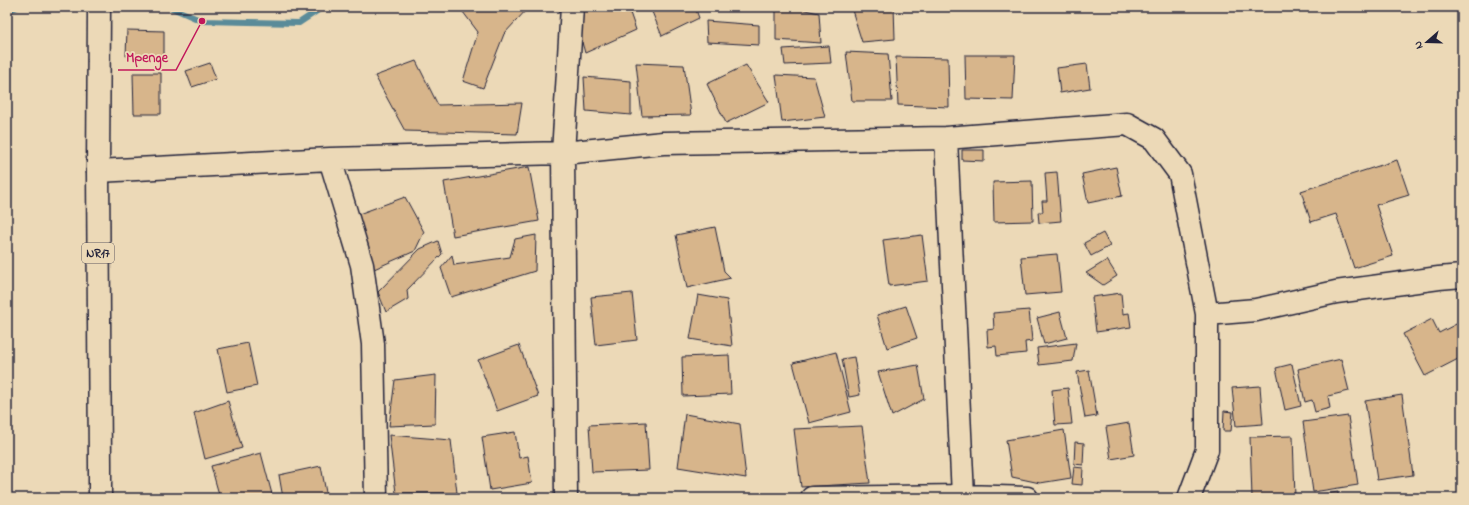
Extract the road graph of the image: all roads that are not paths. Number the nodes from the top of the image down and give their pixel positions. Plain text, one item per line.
1 (99, 7) edge
2 (572, 7) edge
3 (946, 138) junction
4 (563, 153) junction
5 (330, 159) junction
6 (98, 171) junction
7 (1462, 276) edge
8 (1207, 314) junction
9 (963, 496) junction
10 (100, 498) edge
11 (376, 498) edge
12 (566, 498) edge
13 (812, 498) edge
14 (1027, 498) edge
15 (1189, 498) edge

1 - 6 street, NR17
2 - 4 street
3 - 4 street
3 - 8 street
3 - 9 street
4 - 5 street
4 - 12 street
5 - 6 street
5 - 11 street
6 - 10 street, NR17
7 - 8 street
8 - 15 street
9 - 13 street
9 - 14 street

